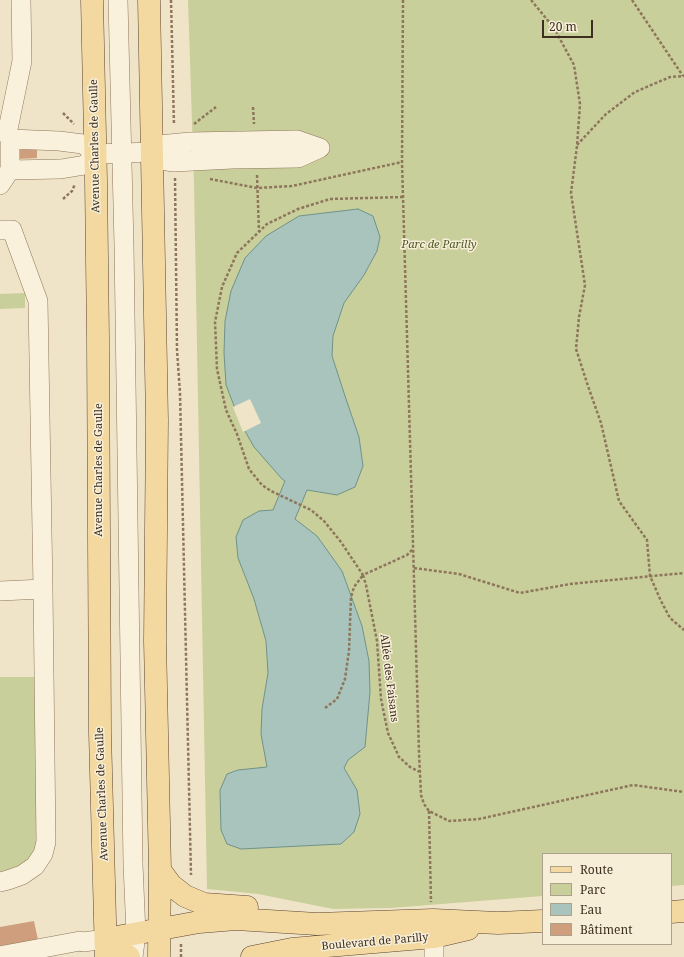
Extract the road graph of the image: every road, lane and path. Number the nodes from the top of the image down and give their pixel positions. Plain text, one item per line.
1 (21, 0) edge
2 (92, 0) edge
3 (118, 0) edge
4 (149, 0) edge
5 (171, 0) edge
6 (403, 0) edge
7 (532, 0) edge
8 (632, 0) edge
9 (684, 76) edge
10 (174, 115) dead end
11 (6, 133) edge
12 (577, 146) junction
13 (320, 148) dead end
14 (151, 152) junction
15 (122, 153) junction
16 (96, 154) junction
17 (402, 162) junction
18 (178, 163) junction
19 (5, 178) edge
20 (208, 179) dead end
21 (76, 181) dead end
22 (403, 197) junction
23 (63, 199) dead end
24 (0, 230) edge
25 (413, 549) junction
26 (414, 568) junction
27 (684, 573) edge
28 (363, 575) junction
29 (650, 576) junction
30 (42, 589) junction
31 (0, 590) edge
32 (684, 630) edge
33 (325, 708) dead end
34 (420, 772) junction
35 (684, 792) edge
36 (429, 811) junction
37 (160, 870) junction
38 (0, 882) edge
39 (191, 883) dead end
40 (684, 911) edge
41 (672, 912) edge
42 (542, 921) edge
43 (317, 924) junction
44 (160, 930) junction
45 (136, 934) junction
46 (434, 938) edge
47 (106, 948) edge
48 (0, 956) edge
49 (129, 957) edge
50 (133, 957) edge
51 (159, 957) edge
52 (252, 957) edge

1 - 11 street
2 - 16 main road, Avenue Charles de Gaulle
3 - 15 street
4 - 14 main road
5 - 10 path
6 - 17 path
7 - 12 path
8 - 9 path
9 - 12 path
11 - 16 street
11 - 19 street
12 - 29 path
13 - 18 street
14 - 15 street
14 - 18 street
14 - 37 main road
15 - 16 street
15 - 45 street
16 - 19 street
16 - 47 main road, Avenue Charles de Gaulle
17 - 20 path
17 - 22 path
18 - 39 path
21 - 23 path
22 - 25 path
22 - 28 path, Allée des Faisans
24 - 30 street
25 - 26 path
25 - 28 path
26 - 29 path
26 - 34 path
27 - 29 path
28 - 33 path
28 - 34 path, Allée des Faisans
29 - 32 path
30 - 31 street
30 - 38 street
34 - 36 path
35 - 36 path
36 - 46 path
37 - 43 main road, Boulevard de Parilly
37 - 44 main road
40 - 41 main road
42 - 46 main road, Boulevard de Parilly
43 - 44 main road, Boulevard de Parilly
43 - 46 main road, Boulevard de Parilly
44 - 45 main road, Boulevard de Parilly
44 - 51 main road
45 - 47 main road, Boulevard de Parilly
45 - 50 street
46 - 52 main road, Boulevard de Parilly
47 - 48 street
47 - 49 main road

